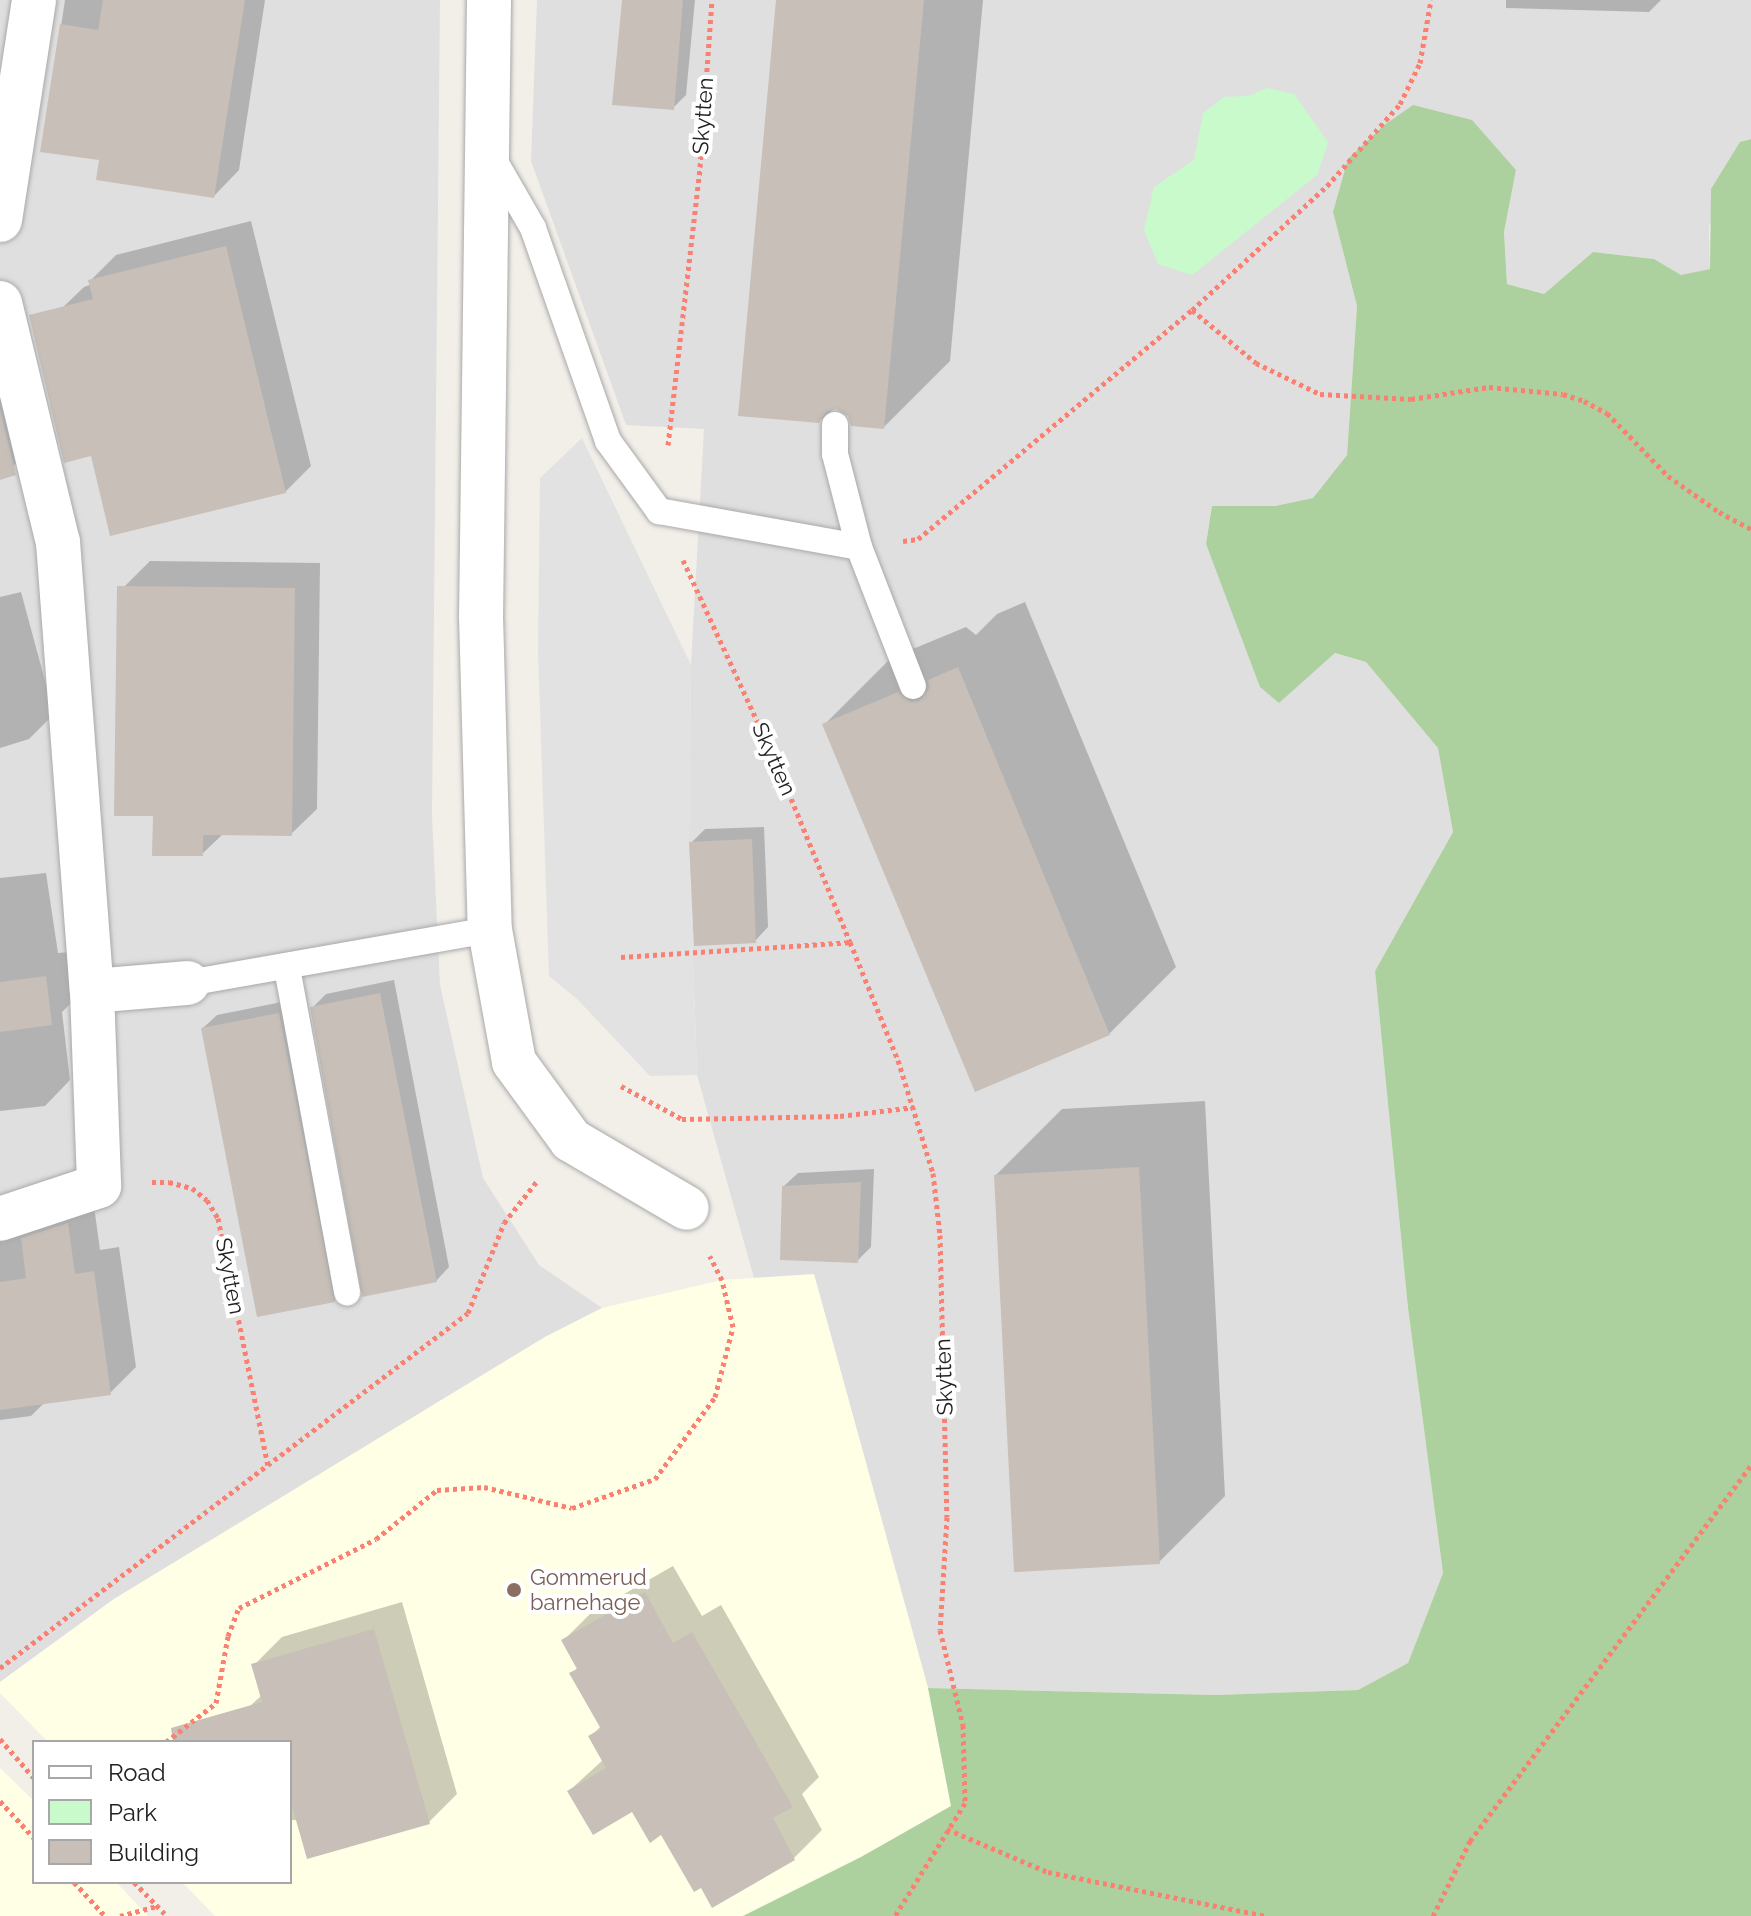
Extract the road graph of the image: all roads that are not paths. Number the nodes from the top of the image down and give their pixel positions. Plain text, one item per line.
1 (34, 0) edge
2 (489, 0) edge
3 (485, 144) junction
4 (0, 220) edge
5 (0, 303) edge
6 (835, 425) dead end
7 (859, 547) junction
8 (913, 686) dead end
9 (490, 930) junction
10 (287, 968) junction
11 (188, 983) joint
12 (92, 991) junction
13 (687, 1208) road end
14 (0, 1219) edge
15 (347, 1292) dead end

1 - 4 street
2 - 3 street
3 - 7 lane
3 - 9 street
5 - 12 street
6 - 7 lane
7 - 8 lane
9 - 10 lane
9 - 13 street
10 - 11 lane
10 - 15 lane
11 - 12 street
12 - 14 street

